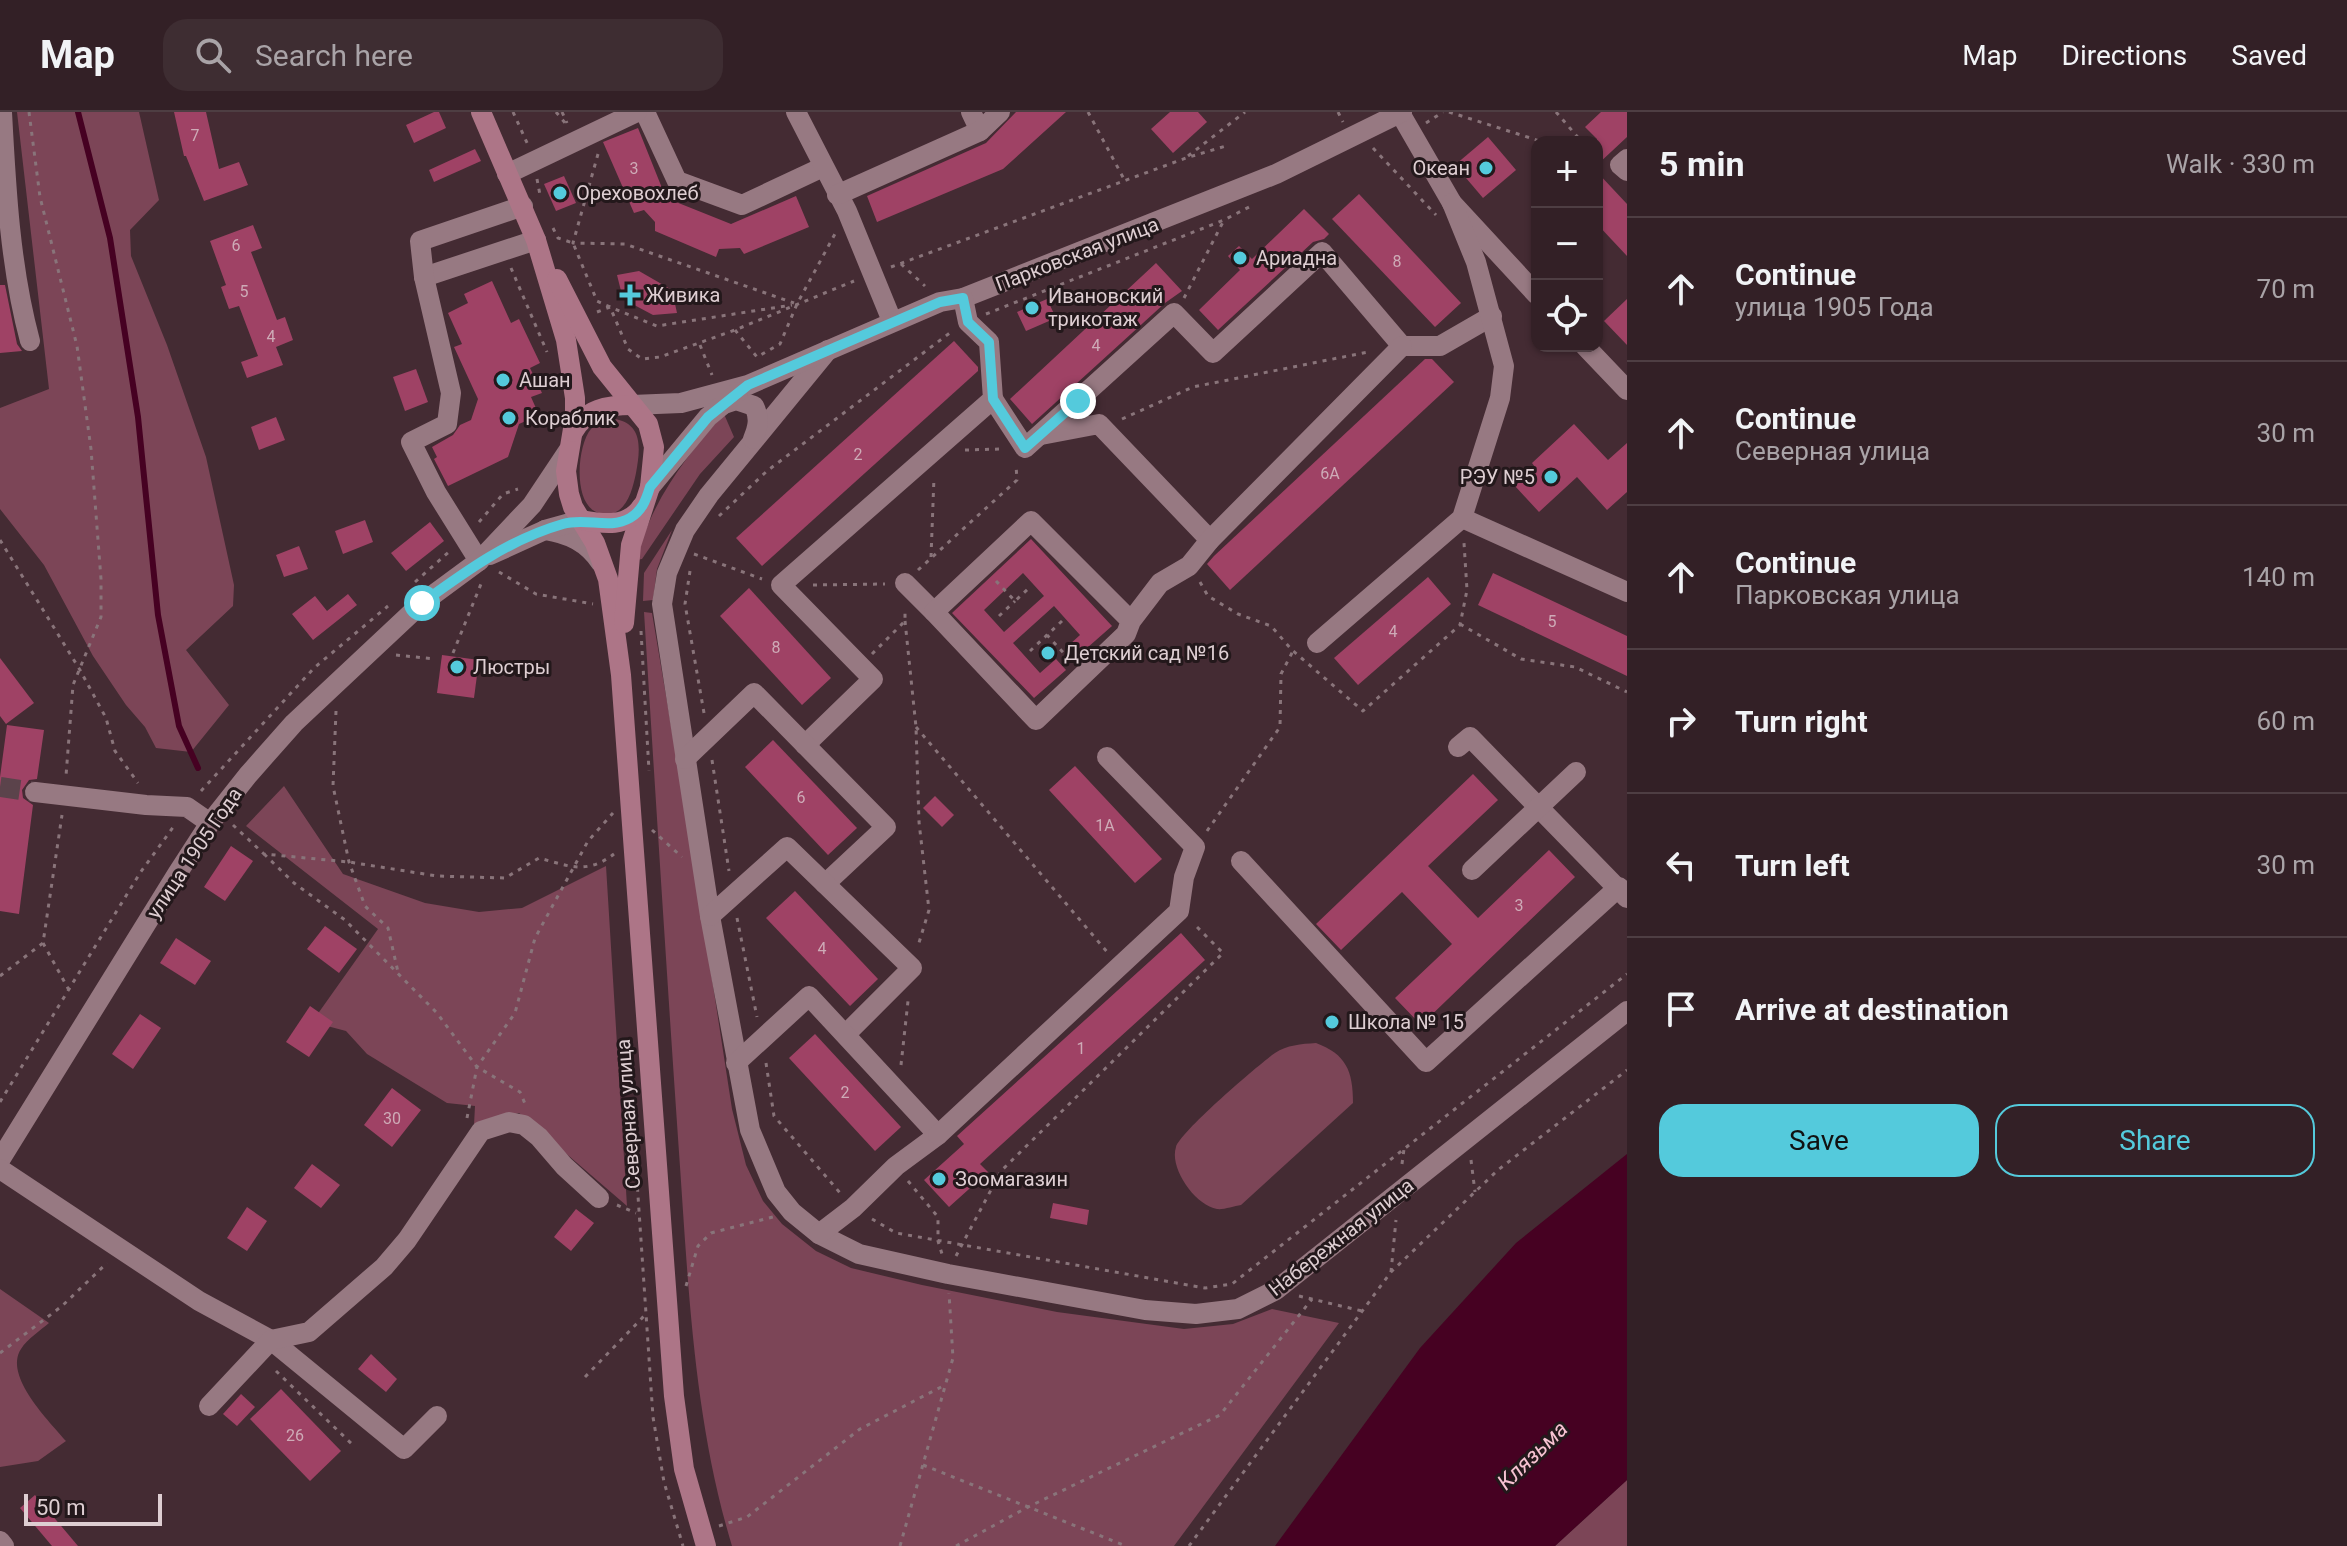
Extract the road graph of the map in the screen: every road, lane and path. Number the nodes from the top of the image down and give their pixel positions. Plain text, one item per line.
1 (2, 112) edge
2 (29, 112) edge
3 (481, 112) edge
4 (513, 112) edge
5 (562, 112) edge
6 (637, 112) edge
7 (645, 112) edge
8 (796, 112) edge
9 (971, 112) edge
10 (1000, 112) edge
11 (1088, 112) edge
12 (1245, 112) edge
13 (1401, 112) edge
14 (1446, 112) edge
15 (1556, 112) edge
16 (1364, 121) edge
17 (569, 127) dead end
18 (605, 127) junction
19 (980, 131) junction
20 (1410, 133) junction
21 (1577, 136) edge
22 (1531, 138) edge
23 (1229, 145) dead end
24 (1186, 158) junction
25 (1627, 159) edge
26 (535, 161) junction
27 (823, 167) junction
28 (1627, 171) edge
29 (507, 174) junction
30 (1125, 181) junction
31 (1265, 200) dead end
32 (842, 203) junction
33 (1452, 203) junction
34 (544, 204) dead end
35 (523, 206) junction
36 (1224, 220) junction
37 (1443, 223) dead end
38 (552, 226) dead end
39 (536, 240) junction
40 (573, 243) junction
41 (511, 246) junction
42 (873, 274) junction
43 (424, 277) junction
44 (1531, 289) edge
45 (963, 298) junction
46 (797, 304) junction
47 (610, 307) junction
48 (1174, 313) junction
49 (1492, 316) junction
50 (892, 321) junction
51 (968, 322) junction
52 (735, 330) junction
53 (30, 341) dead end
54 (1402, 346) junction
55 (828, 350) junction
56 (1591, 352) edge
57 (549, 357) dead end
58 (748, 385) junction
59 (1627, 390) edge
60 (993, 399) junction
61 (724, 404) junction
62 (632, 405) junction
63 (1099, 424) junction
64 (1032, 442) junction
65 (570, 444) junction
66 (748, 450) junction
67 (935, 450) junction
68 (648, 493) junction
69 (718, 517) dead end
70 (1462, 518) junction
71 (581, 520) junction
72 (545, 530) junction
73 (0, 540) edge
74 (1210, 540) junction
75 (694, 554) dead end
76 (931, 557) junction
77 (479, 561) junction
78 (602, 564) junction
79 (1189, 566) junction
80 (691, 567) dead end
81 (982, 567) junction
82 (905, 583) junction
83 (481, 584) junction
84 (781, 585) junction
85 (812, 585) dead end
86 (1030, 587) dead end
87 (469, 592) dead end
88 (1627, 592) edge
89 (1015, 601) junction
90 (602, 606) dead end
91 (934, 612) junction
92 (999, 616) dead end
93 (905, 621) junction
94 (1062, 621) dead end
95 (1131, 621) junction
96 (1460, 624) junction
97 (1047, 635) junction
98 (401, 643) dead end
99 (1317, 643) joint
100 (1292, 650) junction
101 (1030, 651) dead end
102 (453, 653) dead end
103 (435, 659) dead end
104 (860, 666) junction
105 (80, 670) junction
106 (621, 675) junction
107 (1083, 675) junction
108 (1627, 692) edge
109 (326, 718) dead end
110 (916, 727) junction
111 (708, 737) junction
112 (805, 745) junction
113 (1458, 747) dead end
114 (1107, 757) dead end
115 (685, 759) junction
116 (1576, 772) dead end
117 (35, 792) tunnel mouth
118 (65, 795) junction
119 (146, 805) junction
120 (1540, 806) junction
121 (220, 822) junction
122 (614, 825) dead end
123 (652, 830) dead end
124 (1195, 847) junction
125 (616, 852) dead end
126 (264, 854) junction
127 (1241, 861) dead end
128 (349, 862) junction
129 (574, 867) junction
130 (1472, 870) dead end
131 (705, 878) junction
132 (825, 884) junction
133 (1623, 892) edge
134 (733, 898) junction
135 (1179, 911) junction
136 (710, 916) junction
137 (43, 943) junction
138 (1119, 966) junction
139 (912, 968) junction
140 (398, 974) junction
141 (1627, 974) edge
142 (0, 976) edge
143 (70, 992) dead end
144 (908, 999) dead end
145 (1627, 1011) edge
146 (846, 1034) junction
147 (762, 1041) junction
148 (736, 1063) junction
149 (477, 1067) junction
150 (1627, 1070) edge
151 (629, 1072) dead end
152 (898, 1091) junction
153 (938, 1135) junction
154 (539, 1137) junction
155 (465, 1154) junction
156 (0, 1160) edge
157 (896, 1166) junction
158 (0, 1169) edge
159 (599, 1198) dead end
160 (853, 1208) junction
161 (792, 1212) junction
162 (819, 1234) junction
163 (938, 1241) junction
164 (960, 1246) junction
165 (115, 1254) dead end
166 (948, 1274) junction
167 (682, 1287) dead end
168 (1312, 1299) dead end
169 (646, 1313) junction
170 (271, 1340) junction
171 (0, 1353) edge
172 (585, 1377) dead end
173 (946, 1384) junction
174 (209, 1406) dead end
175 (437, 1416) dead end
176 (923, 1465) junction
177 (1028, 1507) junction
178 (719, 1526) dead end
179 (0, 1541) edge
180 (4, 1546) edge
181 (683, 1546) edge
182 (706, 1546) edge
183 (900, 1546) edge
184 (956, 1546) edge
185 (1126, 1546) edge
186 (1189, 1546) edge

1 - 53 street
2 - 105 path
3 - 29 main road, Северная улица
4 - 26 path
5 - 17 path
6 - 18 street
7 - 27 street
8 - 27 street
9 - 19 street
10 - 19 street
11 - 30 path
12 - 24 path
13 - 16 street, Парковская улица
13 - 20 street
14 - 20 path
14 - 22 path
15 - 21 path
16 - 45 street, Парковская улица
18 - 26 street
18 - 40 path
19 - 32 street
20 - 33 street
20 - 37 path
23 - 24 path
24 - 30 path
25 - 28 street
26 - 29 street
26 - 34 path
27 - 32 street
29 - 35 main road, Северная улица
30 - 42 path
31 - 36 path
32 - 42 street
32 - 46 path
33 - 44 street
33 - 49 street
35 - 39 main road, Северная улица
35 - 43 street
36 - 48 path
36 - 51 path
38 - 40 path
39 - 41 street
39 - 62 main road, Северная улица
39 - 65 main road, Северная улица
40 - 46 path
40 - 47 path
41 - 43 street
41 - 57 path
42 - 46 path
42 - 50 street
43 - 77 street
45 - 50 street, Парковская улица
45 - 51 street
46 - 47 path
46 - 52 path
46 - 52 path
47 - 52 path
48 - 54 street
48 - 64 street
49 - 54 street
49 - 70 street
50 - 55 street, Парковская улица
51 - 60 street
51 - 69 path
54 - 63 path
54 - 74 street
55 - 58 street, Парковская улица
55 - 66 street
56 - 59 street
58 - 61 street, Парковская улица
58 - 62 street, Парковская улица
60 - 64 street
60 - 67 street
61 - 66 street
61 - 68 street, Парковская улица
62 - 65 main road
62 - 68 main road, Северная улица
63 - 64 street
63 - 74 street
64 - 67 path
64 - 76 path
65 - 71 main road, Северная улица
65 - 77 street, улица 1905 Года
66 - 115 street
67 - 76 path
67 - 84 street
68 - 71 main road
68 - 106 main road, Северная улица
70 - 88 street
70 - 96 path
70 - 99 street
71 - 72 street, улица 1905 Года
71 - 78 main road, Северная улица
72 - 77 street, улица 1905 Года
72 - 78 street
73 - 105 path
74 - 79 street
75 - 84 path
76 - 82 path
77 - 121 street, улица 1905 Года
78 - 106 main road, Северная улица
79 - 95 street
79 - 100 path
80 - 111 path
81 - 89 path
81 - 91 street
81 - 95 street
82 - 85 path
82 - 91 street
82 - 93 path
83 - 87 path
83 - 90 path
83 - 102 path
84 - 104 street
86 - 89 path
89 - 92 path
91 - 107 street
93 - 104 path
93 - 110 path
94 - 97 path
95 - 107 street
96 - 100 path
96 - 108 path
97 - 101 path
97 - 107 path
98 - 103 path
99 - 100 path
100 - 124 path
104 - 112 street
105 - 118 path
105 - 119 path
106 - 182 main road, Северная улица
109 - 128 path
110 - 138 path
110 - 139 path
111 - 112 street
111 - 115 street
111 - 134 path
112 - 132 street
113 - 120 street
114 - 124 street
115 - 131 street
116 - 120 street
117 - 118 street
118 - 119 street
118 - 137 path
119 - 121 street
120 - 130 street
120 - 133 street
121 - 126 path
121 - 156 street, улица 1905 Года
122 - 129 path
123 - 131 path
124 - 135 street
125 - 129 path
126 - 128 path
126 - 140 path
127 - 133 street
128 - 129 path
128 - 140 path
129 - 149 path
131 - 136 street
132 - 134 street
132 - 139 street
134 - 136 street
134 - 147 path
135 - 138 street
135 - 164 path
136 - 148 street
137 - 142 path
137 - 143 path
138 - 153 street
139 - 146 street
140 - 149 path
141 - 164 path
144 - 152 path
145 - 166 street, Набережная улица
146 - 147 street
146 - 152 street
147 - 148 street
147 - 160 path
148 - 161 street
149 - 154 path
149 - 155 path
150 - 186 path
151 - 169 path
152 - 153 street
153 - 157 street
154 - 155 street
154 - 159 street
155 - 170 street
157 - 160 street
157 - 163 path
158 - 170 street
160 - 162 street
160 - 163 path
161 - 162 street
161 - 167 path
162 - 166 street, Набережная улица
163 - 164 path
163 - 166 path
164 - 166 path
165 - 171 path
166 - 173 path
168 - 177 path
169 - 172 path
169 - 181 path
170 - 174 street
170 - 175 street
173 - 176 path
173 - 178 path
176 - 177 path
176 - 183 path
177 - 184 path
177 - 185 path
179 - 180 street

